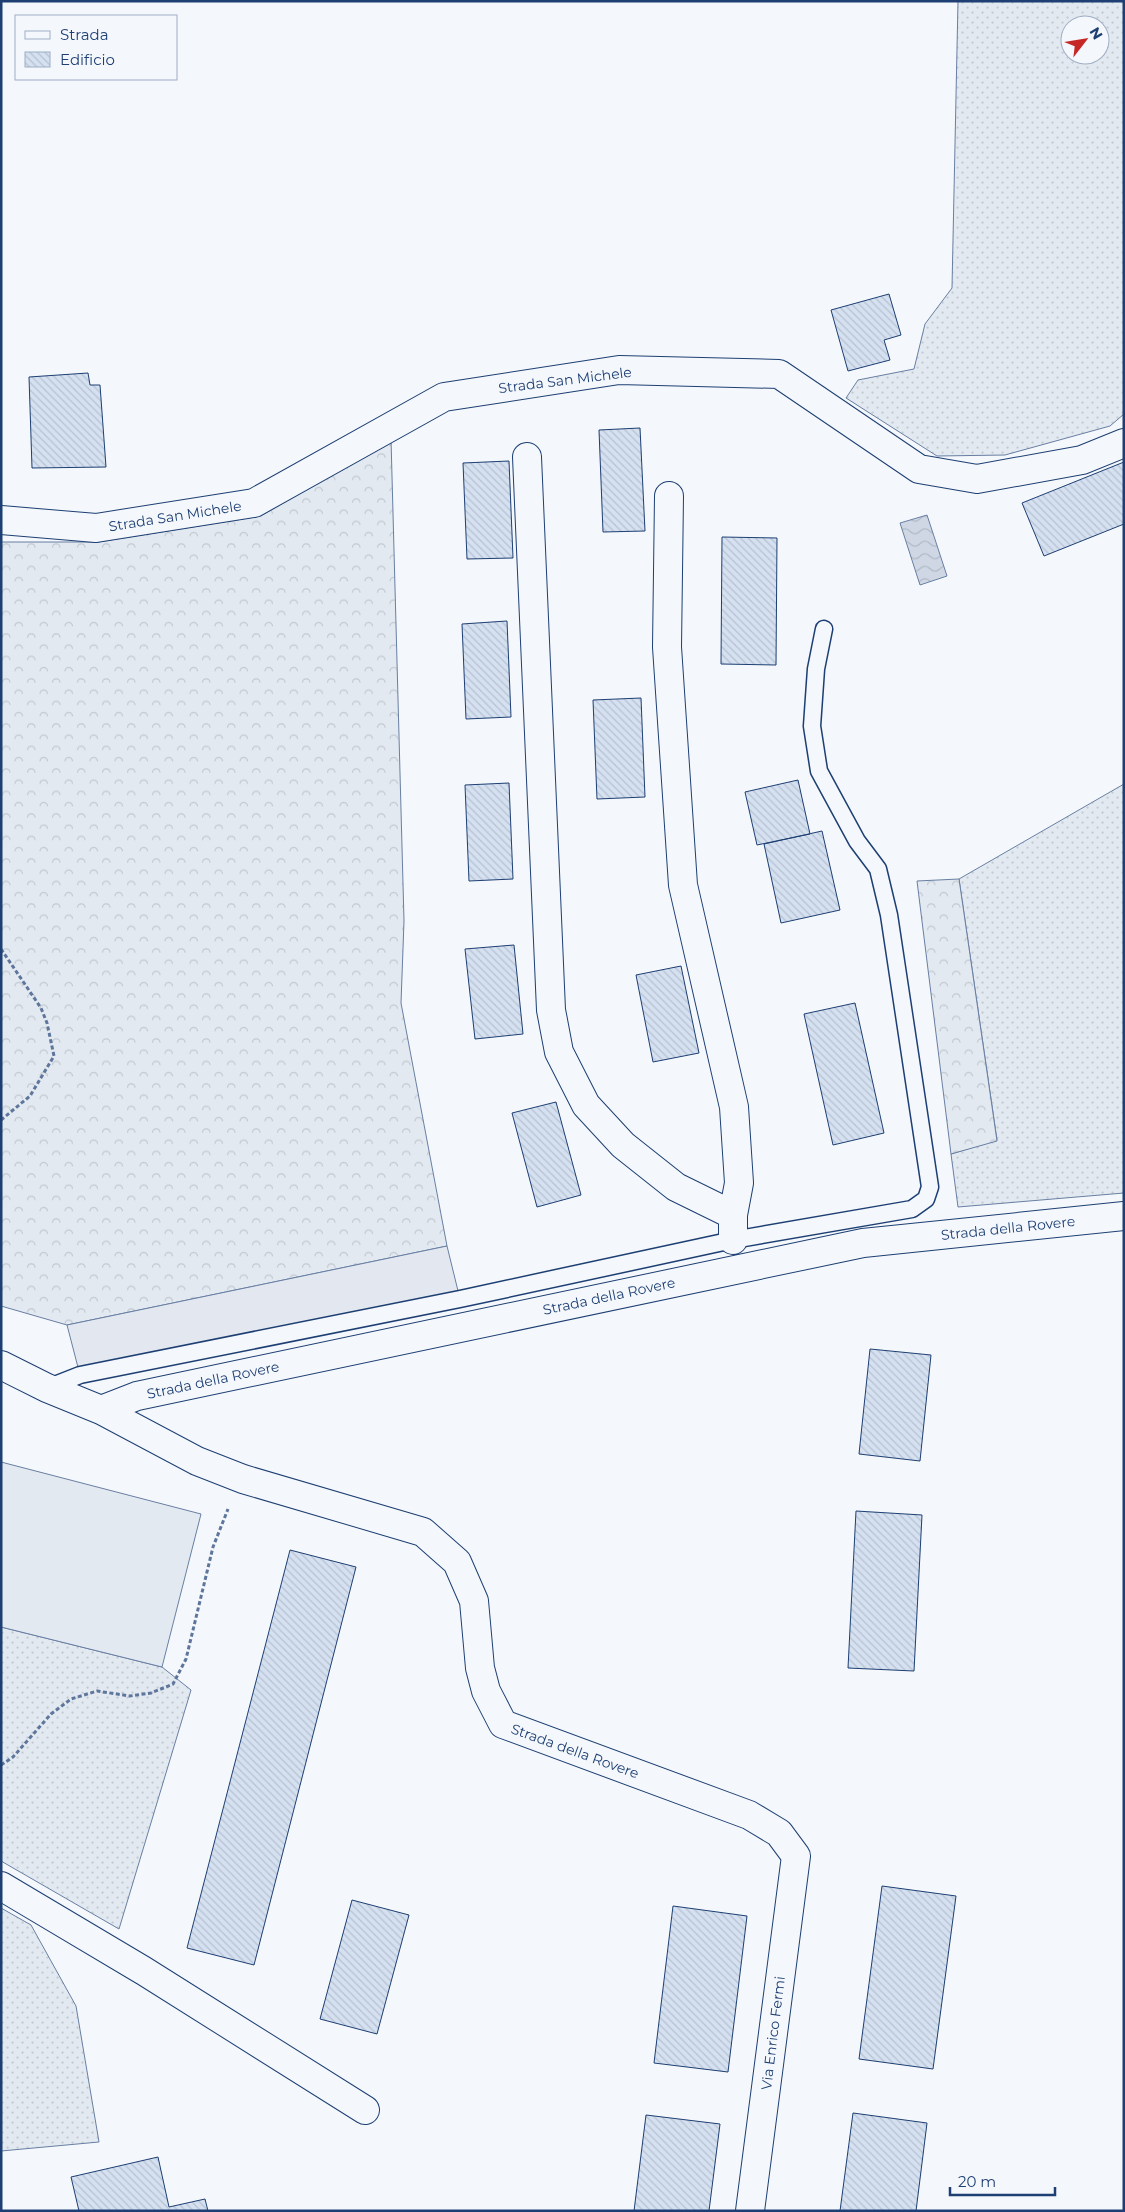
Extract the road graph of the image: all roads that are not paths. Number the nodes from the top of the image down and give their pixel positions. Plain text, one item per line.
1 (1124, 442) edge
2 (527, 457) dead end
3 (669, 496) dead end
4 (1, 520) edge
5 (824, 629) dead end
6 (1124, 1216) edge
7 (733, 1228) junction
8 (1, 1365) edge
9 (47, 1388) junction
10 (101, 1410) junction
11 (796, 1856) joint
12 (1, 1886) edge
13 (365, 2110) dead end
14 (750, 2211) edge

1 - 4 street, Strada San Michele
2 - 7 street
3 - 7 street
5 - 7 lane
6 - 10 street, Strada della Rovere
7 - 9 lane
8 - 9 street, Strada della Rovere
9 - 10 street, Strada della Rovere
10 - 11 street, Strada della Rovere
11 - 14 street, Via Enrico Fermi
12 - 13 street

